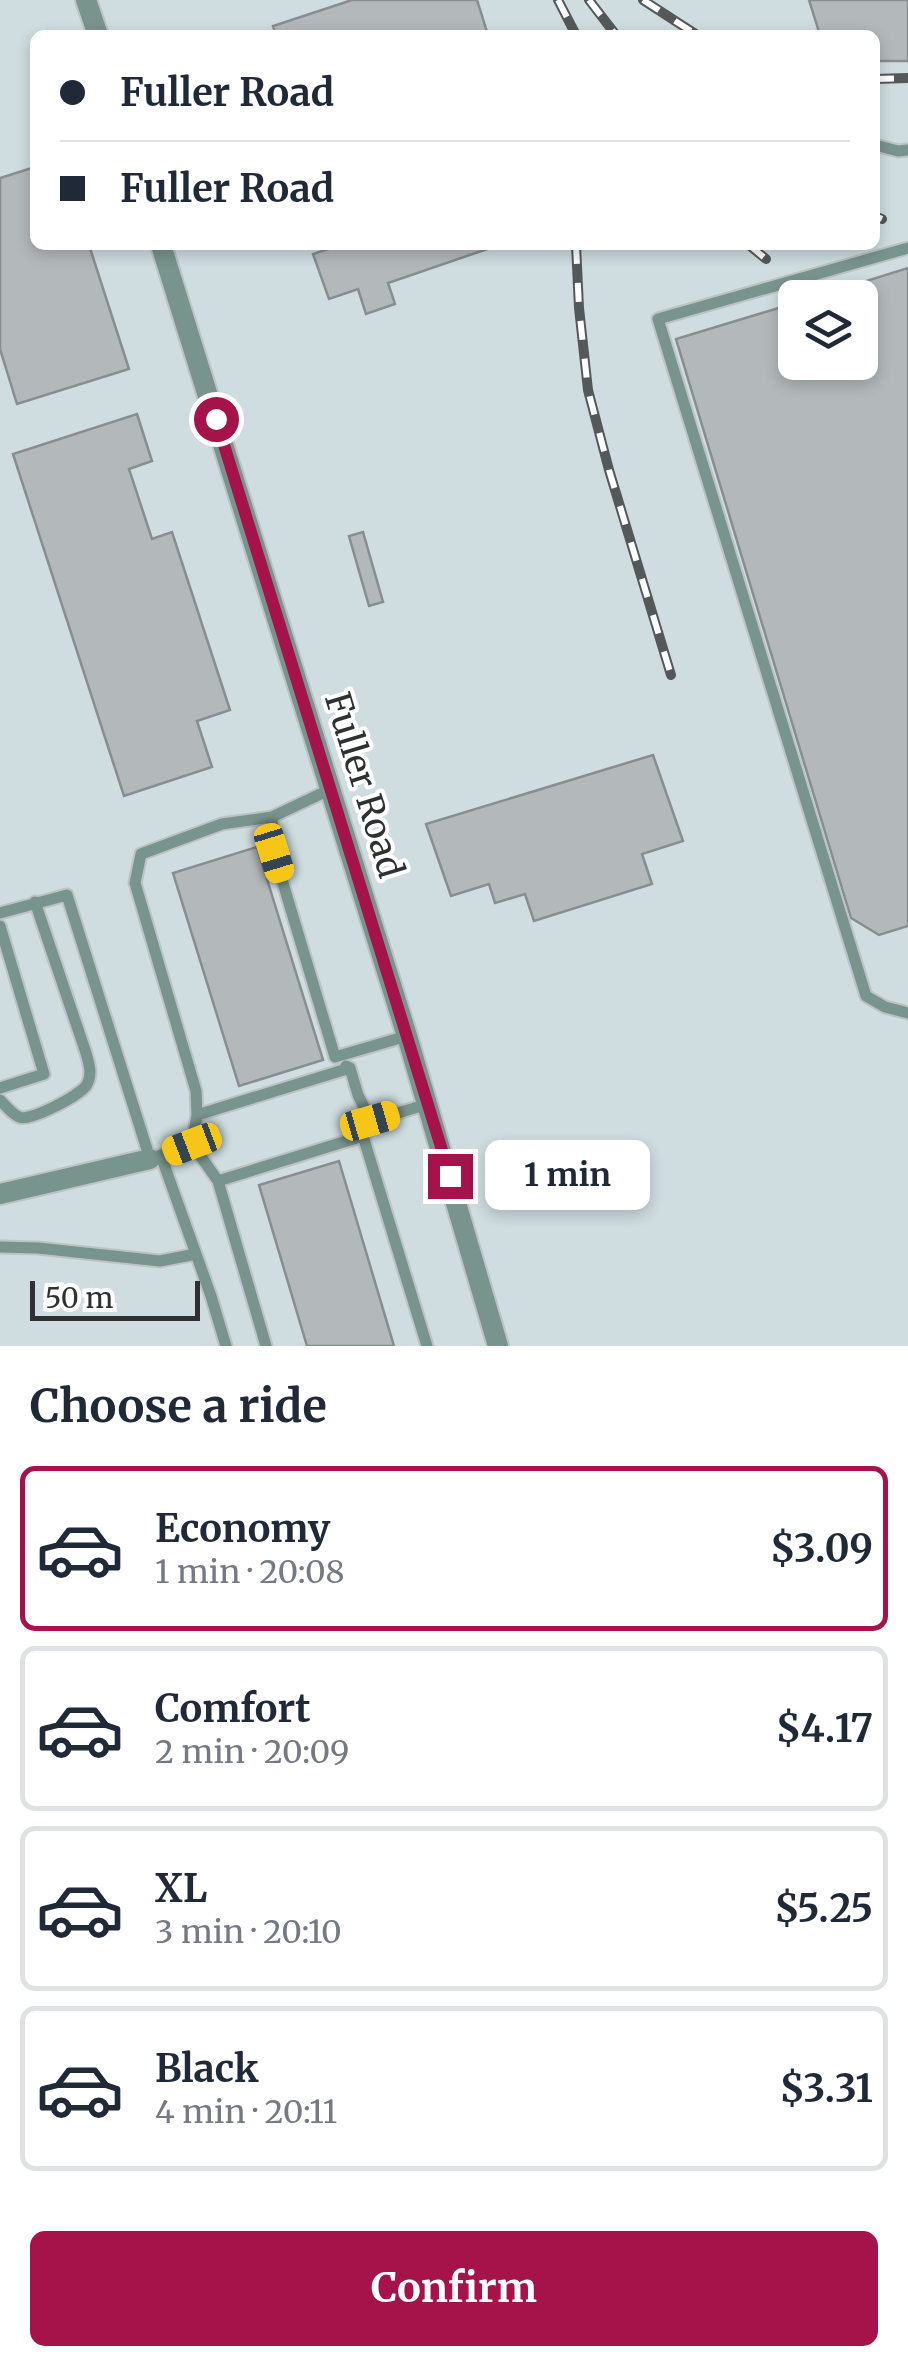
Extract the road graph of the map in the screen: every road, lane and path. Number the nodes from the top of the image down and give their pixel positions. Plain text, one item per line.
1 (86, 0) edge
2 (96, 30) edge
3 (880, 146) edge
4 (908, 150) edge
5 (908, 248) edge
6 (164, 250) edge
7 (331, 789) junction
8 (272, 817) junction
9 (35, 902) junction
10 (0, 913) edge
11 (0, 926) edge
12 (908, 1013) edge
13 (407, 1036) junction
14 (335, 1057) junction
15 (350, 1068) junction
16 (0, 1088) edge
17 (0, 1100) edge
18 (428, 1104) junction
19 (196, 1115) junction
20 (370, 1121) junction
21 (364, 1136) junction
22 (192, 1144) junction
23 (156, 1158) junction
24 (218, 1181) junction
25 (0, 1194) edge
26 (0, 1247) edge
27 (196, 1254) junction
28 (226, 1346) edge
29 (266, 1346) edge
30 (427, 1346) edge
31 (498, 1346) edge

1 - 2 street
3 - 4 lane
5 - 12 lane
6 - 7 street, Fuller Road
7 - 8 lane
7 - 13 street, Fuller Road
8 - 14 lane
8 - 19 lane
9 - 10 lane
9 - 17 lane
9 - 23 lane
11 - 16 lane
13 - 14 lane
13 - 18 street, Fuller Road
14 - 15 lane
15 - 19 lane
15 - 20 lane
18 - 20 lane
18 - 31 street, Fuller Road
19 - 22 lane
20 - 21 lane
21 - 24 lane
21 - 30 lane
22 - 23 lane
22 - 24 lane
23 - 25 street
23 - 27 lane
24 - 29 lane
26 - 27 lane
27 - 28 lane

